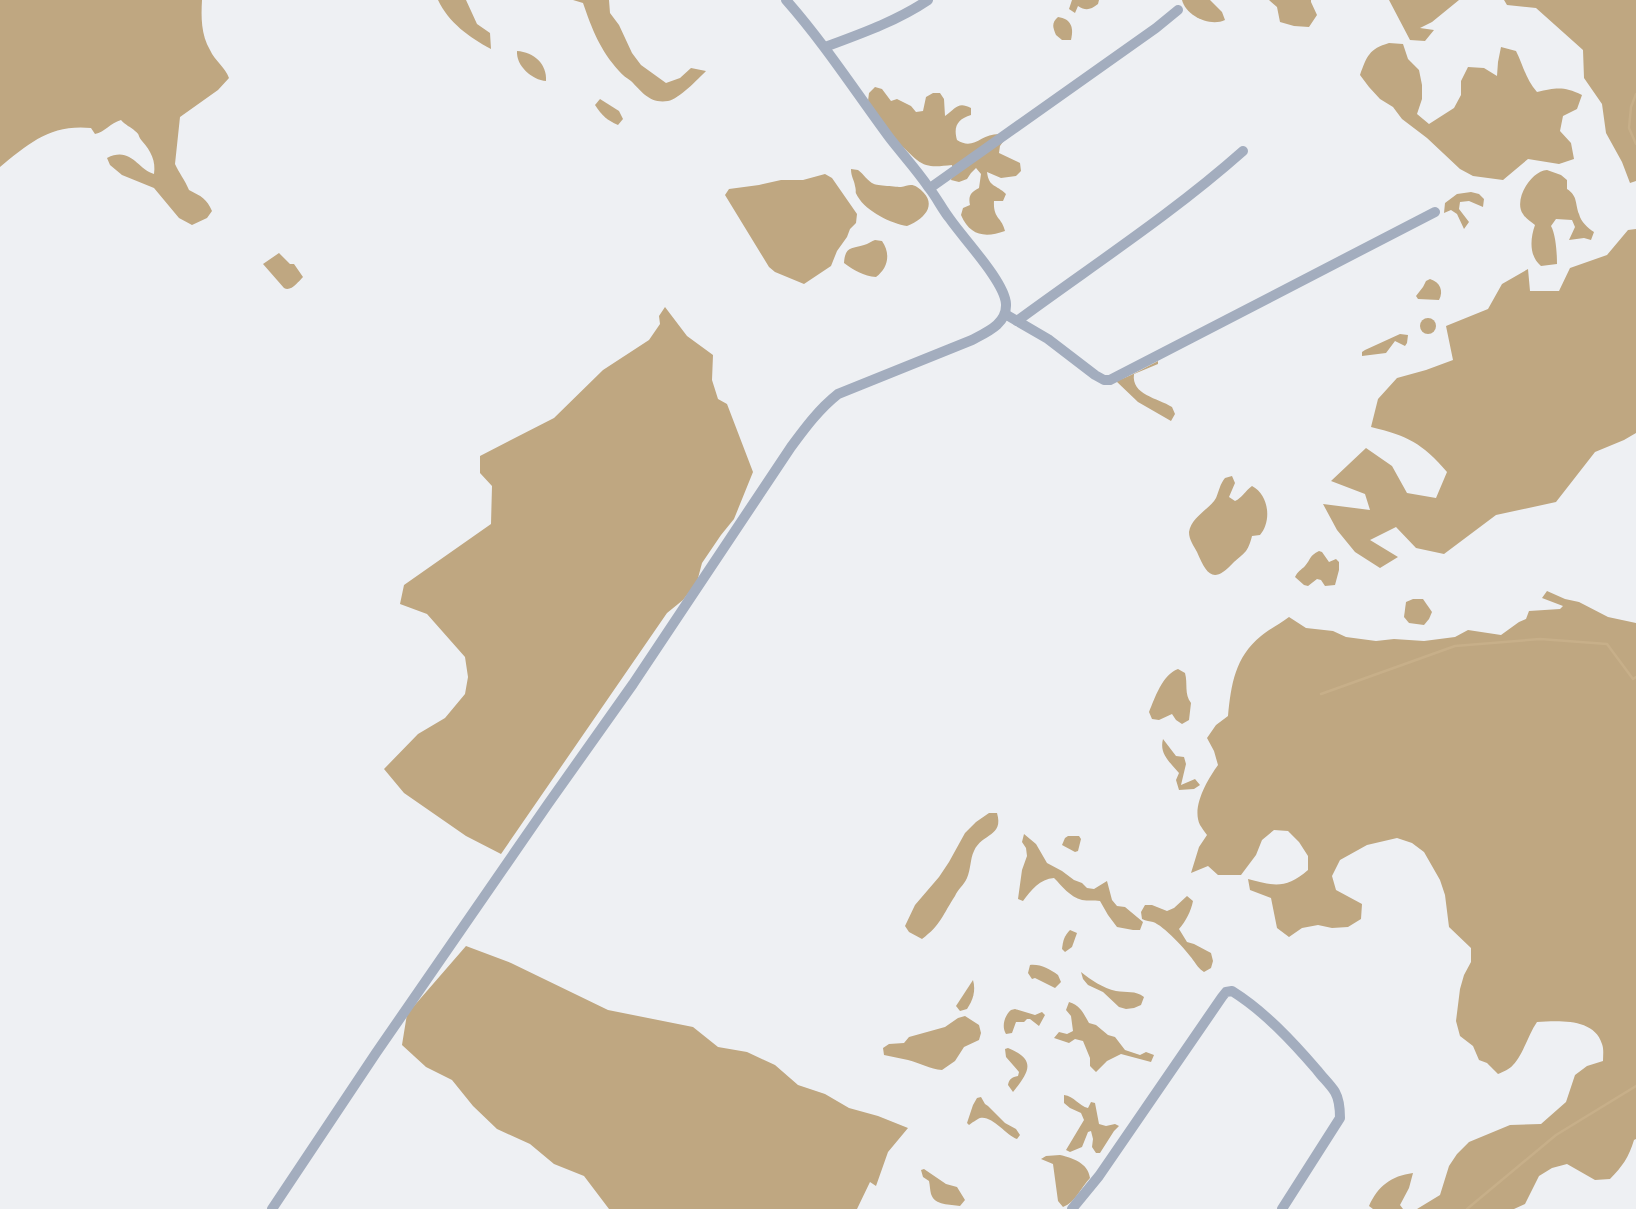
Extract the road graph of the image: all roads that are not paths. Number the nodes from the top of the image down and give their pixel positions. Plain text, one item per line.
1 (786, 0) edge
2 (928, 0) edge
3 (1178, 10) dead end
4 (825, 47) junction
5 (1243, 152) dead end
6 (930, 188) junction
7 (1435, 212) dead end
8 (1005, 314) junction
9 (1017, 321) junction
10 (272, 1209) edge
11 (1072, 1209) edge
12 (1282, 1209) edge

1 - 4 street
2 - 4 street
3 - 6 street
4 - 6 street
5 - 9 street
6 - 8 street
7 - 9 street
8 - 9 street
8 - 10 street
11 - 12 street

